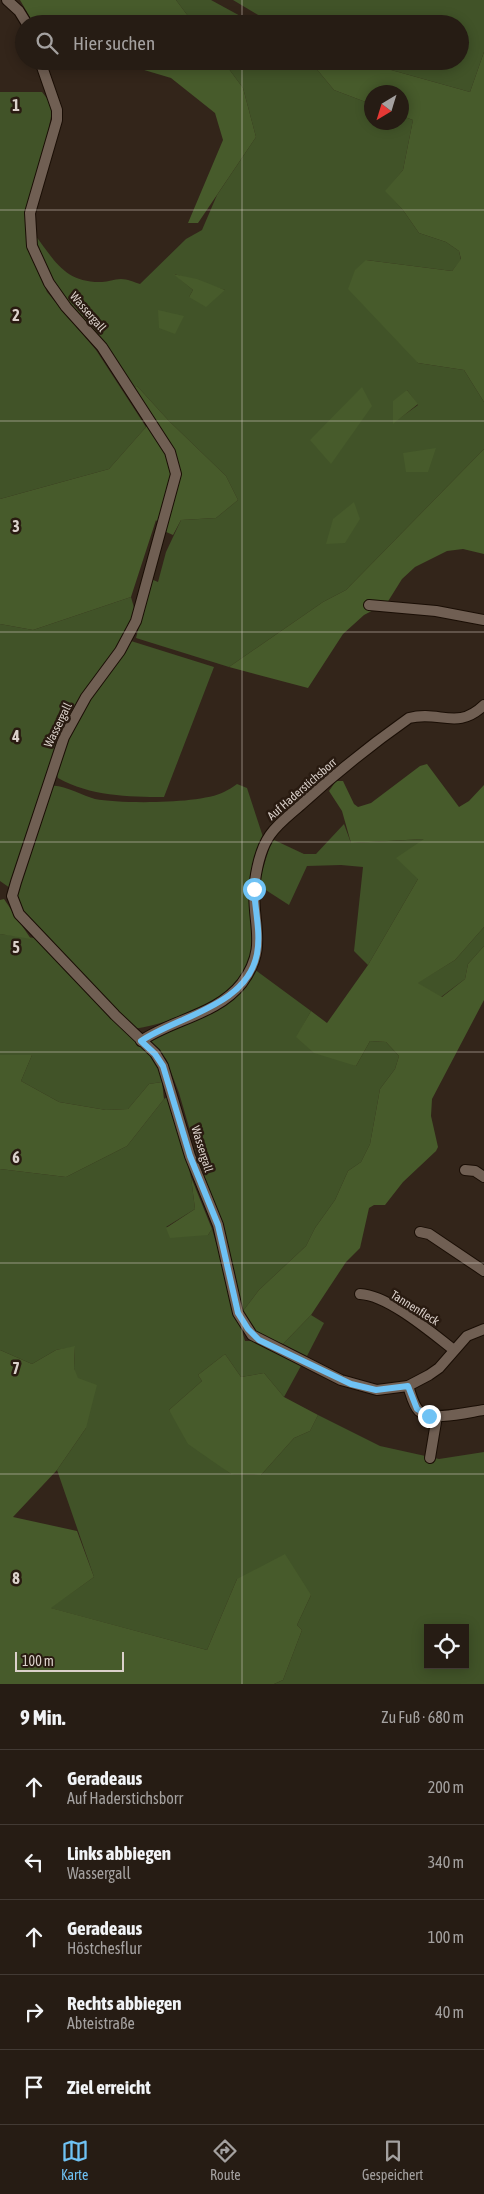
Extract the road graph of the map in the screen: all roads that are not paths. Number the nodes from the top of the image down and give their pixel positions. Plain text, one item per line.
1 (7, 0) edge
2 (22, 15) edge
3 (43, 70) edge
4 (369, 605) dead end
5 (484, 620) edge
6 (484, 705) edge
7 (141, 1041) junction
8 (465, 1170) dead end
9 (484, 1177) edge
10 (420, 1232) dead end
11 (484, 1270) edge
12 (360, 1294) dead end
13 (484, 1329) edge
14 (454, 1350) junction
15 (408, 1386) junction
16 (484, 1410) edge
17 (437, 1416) junction
18 (430, 1458) dead end

1 - 2 street
3 - 7 street, Wassergall
4 - 5 street
6 - 7 street, Auf Haderstichsborr
7 - 15 street, Wassergall
8 - 9 street
10 - 11 street
12 - 14 street, Tannenfleck
13 - 14 street, Wassergall
14 - 15 street, Wassergall
15 - 17 street
16 - 17 street
17 - 18 street

